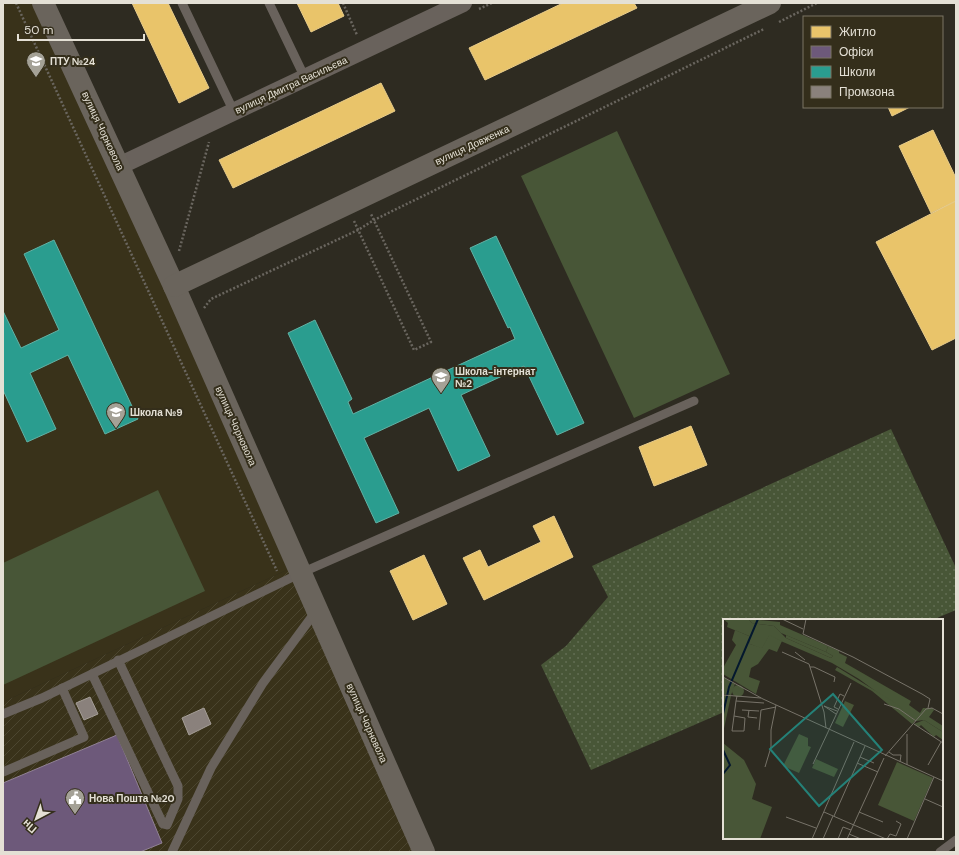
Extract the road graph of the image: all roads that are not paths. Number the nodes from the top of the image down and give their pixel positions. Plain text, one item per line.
1 (43, 3) edge
2 (182, 3) edge
3 (269, 3) edge
4 (463, 3) edge
5 (770, 3) edge
6 (305, 78) junction
7 (234, 112) junction
8 (119, 166) junction
9 (174, 286) junction
10 (694, 401) dead end
11 (301, 574) junction
12 (317, 610) junction
13 (118, 660) junction
14 (92, 674) junction
15 (62, 688) junction
16 (3, 714) edge
17 (3, 772) edge
18 (956, 840) edge
19 (172, 852) edge
20 (424, 852) edge
21 (940, 852) edge

1 - 8 street, вулиця Чорновола
2 - 7 lane
3 - 6 lane
4 - 6 street, вулиця Дмитра Васильєва
5 - 9 street, вулиця Довженка
6 - 7 street, вулиця Дмитра Васильєва
7 - 8 street, вулиця Дмитра Васильєва
8 - 9 street, вулиця Чорновола
9 - 11 street, вулиця Чорновола
10 - 11 lane
11 - 12 street, вулиця Чорновола
11 - 13 lane
12 - 19 lane
12 - 20 street, вулиця Чорновола
13 - 14 lane
13 - 14 lane
14 - 15 lane
15 - 16 lane
15 - 17 lane
18 - 21 lane

